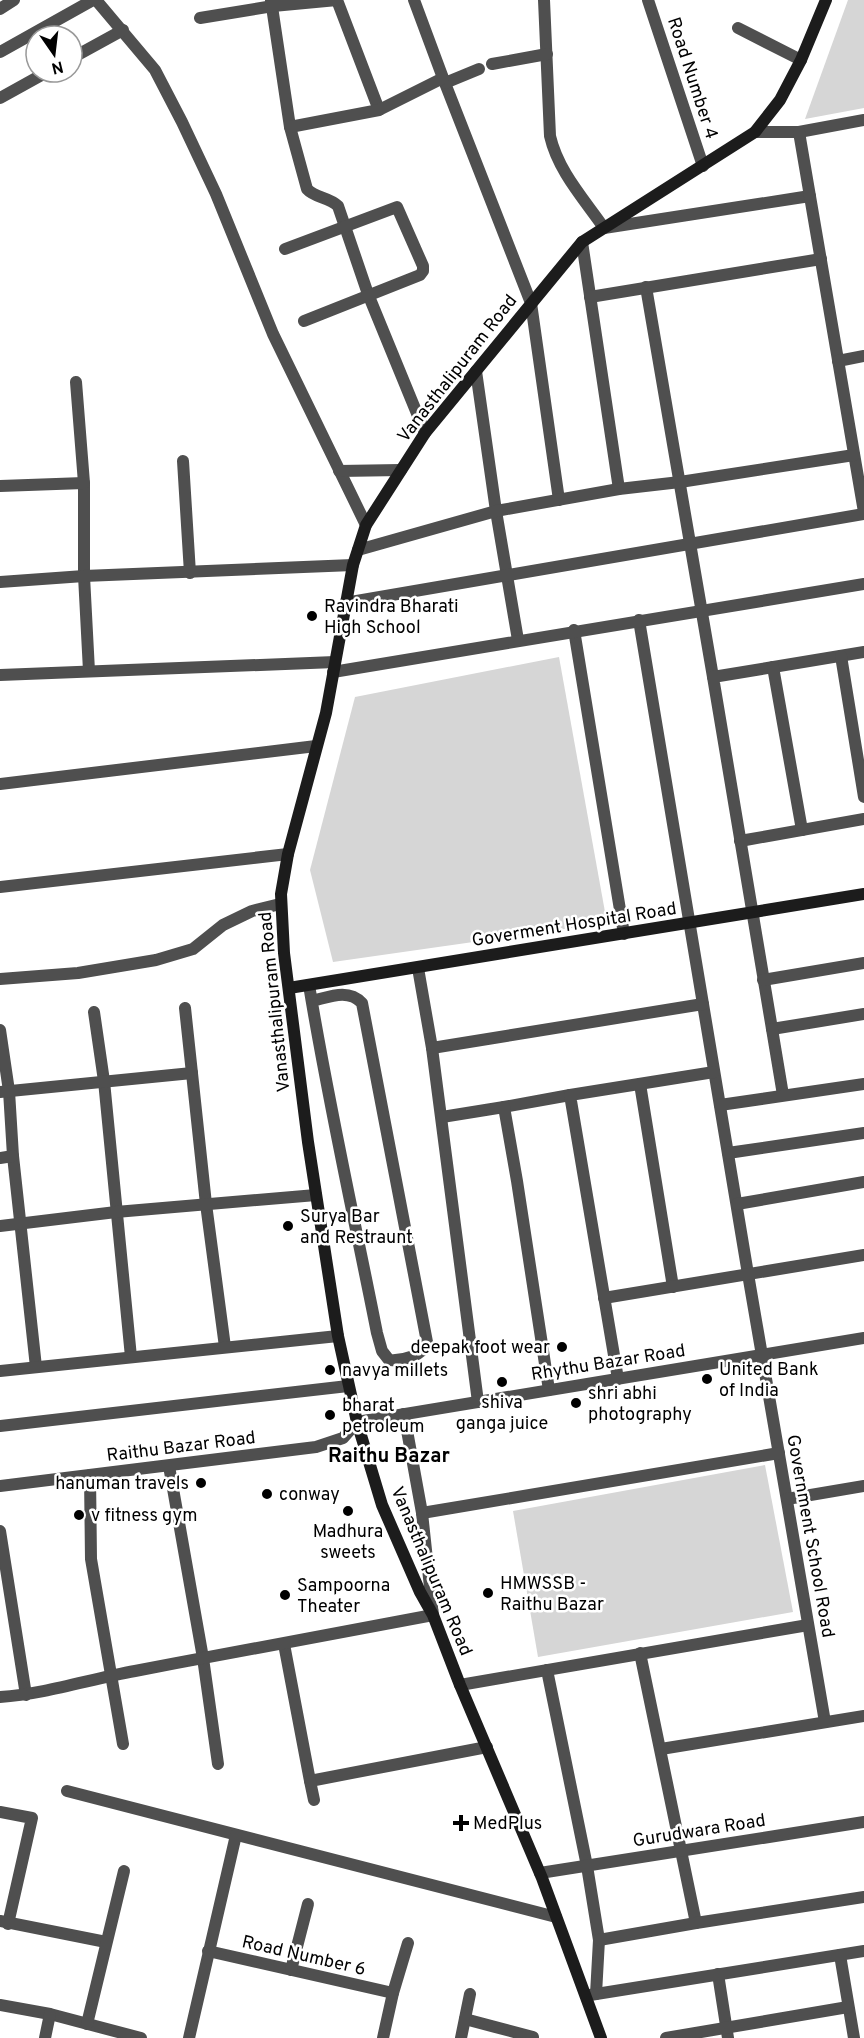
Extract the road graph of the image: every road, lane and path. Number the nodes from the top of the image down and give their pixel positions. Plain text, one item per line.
1 (15, 0) edge
2 (94, 0) edge
3 (414, 0) edge
4 (544, 0) edge
5 (648, 0) edge
6 (826, 0) edge
7 (272, 3) edge
8 (0, 9) edge
9 (200, 18) dead end
10 (738, 28) dead end
11 (123, 30) junction
12 (84, 51) edge
13 (0, 52) edge
14 (547, 54) junction
15 (801, 60) junction
16 (492, 64) dead end
17 (479, 69) dead end
18 (444, 80) junction
19 (25, 84) edge
20 (0, 98) edge
21 (379, 110) junction
22 (864, 121) edge
23 (290, 127) junction
24 (755, 132) junction
25 (799, 132) junction
26 (703, 166) junction
27 (810, 196) junction
28 (344, 227) junction
29 (604, 228) junction
30 (582, 242) junction
31 (285, 249) dead end
32 (820, 259) junction
33 (646, 287) junction
34 (369, 294) junction
35 (590, 297) junction
36 (531, 303) junction
37 (304, 321) dead end
38 (864, 356) edge
39 (838, 361) junction
40 (476, 371) junction
41 (76, 382) dead end
42 (424, 433) junction
43 (854, 455) junction
44 (183, 461) dead end
45 (401, 470) junction
46 (339, 471) junction
47 (680, 482) junction
48 (84, 483) junction
49 (0, 486) edge
50 (619, 489) junction
51 (559, 500) junction
52 (496, 511) junction
53 (864, 513) edge
54 (366, 525) junction
55 (691, 544) junction
56 (358, 549) junction
57 (353, 565) junction
58 (190, 573) junction
59 (507, 575) junction
60 (84, 576) junction
61 (0, 582) edge
62 (864, 584) edge
63 (345, 603) junction
64 (702, 609) junction
65 (639, 620) junction
66 (574, 630) junction
67 (518, 639) junction
68 (864, 652) edge
69 (841, 656) junction
70 (334, 667) junction
71 (773, 667) junction
72 (89, 671) junction
73 (0, 675) edge
74 (713, 677) junction
75 (858, 726) edge
76 (316, 746) junction
77 (0, 784) edge
78 (864, 796) edge
79 (864, 819) edge
80 (802, 830) junction
81 (740, 841) junction
82 (288, 854) junction
83 (0, 887) edge
84 (864, 894) edge
85 (280, 904) junction
86 (752, 913) junction
87 (690, 923) junction
88 (624, 934) junction
89 (864, 963) edge
90 (418, 968) junction
91 (0, 979) edge
92 (763, 980) junction
93 (309, 985) junction
94 (289, 988) junction
95 (312, 1001) junction
96 (703, 1004) junction
97 (185, 1008) dead end
98 (94, 1012) dead end
99 (864, 1014) edge
100 (772, 1029) junction
101 (0, 1030) edge
102 (432, 1048) junction
103 (714, 1072) junction
104 (192, 1073) junction
105 (104, 1081) junction
106 (640, 1084) junction
107 (864, 1084) edge
108 (5, 1092) edge
109 (570, 1095) junction
110 (783, 1095) junction
111 (720, 1105) junction
112 (504, 1107) junction
113 (442, 1117) junction
114 (864, 1133) edge
115 (728, 1153) junction
116 (13, 1156) junction
117 (0, 1158) edge
118 (864, 1182) edge
119 (316, 1195) junction
120 (206, 1204) junction
121 (737, 1204) junction
122 (116, 1212) junction
123 (20, 1223) junction
124 (0, 1226) edge
125 (864, 1255) edge
126 (748, 1274) junction
127 (673, 1287) junction
128 (604, 1298) junction
129 (338, 1336) junction
130 (864, 1338) edge
131 (225, 1347) junction
132 (762, 1355) junction
133 (131, 1357) junction
134 (36, 1367) junction
135 (0, 1371) edge
136 (618, 1379) junction
137 (348, 1386) junction
138 (549, 1390) junction
139 (478, 1402) junction
140 (404, 1414) junction
141 (357, 1422) junction
142 (0, 1426) edge
143 (779, 1453) junction
144 (169, 1466) junction
145 (90, 1475) junction
146 (0, 1486) edge
147 (864, 1486) edge
148 (787, 1499) junction
149 (422, 1513) junction
150 (0, 1531) edge
151 (433, 1615) junction
152 (808, 1625) junction
153 (284, 1644) junction
154 (640, 1653) junction
155 (202, 1658) junction
156 (548, 1670) junction
157 (111, 1675) junction
158 (460, 1685) junction
159 (26, 1695) junction
160 (0, 1697) edge
161 (864, 1716) edge
162 (825, 1722) junction
163 (123, 1744) dead end
164 (487, 1747) junction
165 (662, 1749) junction
166 (218, 1764) dead end
167 (310, 1781) junction
168 (67, 1791) dead end
169 (314, 1800) dead end
170 (0, 1812) edge
171 (864, 1822) edge
172 (236, 1835) junction
173 (681, 1851) junction
174 (586, 1866) junction
175 (124, 1871) dead end
176 (540, 1873) junction
177 (864, 1898) edge
178 (308, 1904) dead end
179 (556, 1917) junction
180 (4, 1923) edge
181 (696, 1923) junction
182 (599, 1940) junction
183 (106, 1942) junction
184 (408, 1943) dead end
185 (208, 1951) junction
186 (864, 1951) edge
187 (840, 1955) junction
188 (291, 1970) junction
189 (718, 1974) junction
190 (393, 1993) junction
191 (471, 1994) dead end
192 (591, 1995) junction
193 (0, 2005) edge
194 (848, 2007) junction
195 (50, 2014) junction
196 (465, 2019) junction
197 (87, 2024) junction
198 (727, 2033) edge
199 (533, 2037) edge
200 (45, 2038) edge
201 (141, 2038) edge
202 (189, 2038) edge
203 (383, 2038) edge
204 (461, 2038) edge
205 (601, 2038) edge
206 (666, 2038) edge
207 (854, 2038) edge

1 - 8 street
2 - 11 street
2 - 13 street
3 - 18 street
4 - 14 street
5 - 26 street, Road Number 4
6 - 15 street, Vanasthalipuram Road
7 - 9 street
7 - 21 street
7 - 23 street
10 - 15 street
11 - 12 street
11 - 46 street
14 - 16 street
14 - 29 street
15 - 24 street, Vanasthalipuram Road
17 - 18 street
18 - 21 street
18 - 36 street
19 - 20 street
21 - 23 street
22 - 25 street
23 - 28 street
24 - 25 street
24 - 26 street, Vanasthalipuram Road
25 - 27 street
26 - 29 street, Vanasthalipuram Road
27 - 29 street
27 - 32 street
28 - 31 street
28 - 34 street
28 - 34 street
29 - 30 street, Vanasthalipuram Road
30 - 35 street
30 - 36 street, Vanasthalipuram Road
32 - 33 street
32 - 39 street
33 - 35 street
33 - 47 street
34 - 37 street
34 - 42 street
35 - 50 street
36 - 40 street, Vanasthalipuram Road
36 - 51 street
38 - 39 street
39 - 43 street
40 - 42 street, Vanasthalipuram Road
40 - 52 street
41 - 48 street
42 - 45 street, Vanasthalipuram Road
43 - 47 street
43 - 53 street
44 - 58 street
45 - 46 street
45 - 54 street, Vanasthalipuram Road
46 - 54 street
47 - 50 street
47 - 55 street
48 - 49 street
48 - 60 street
50 - 51 street
51 - 52 street
52 - 56 street
52 - 59 street
53 - 55 street
54 - 56 street, Vanasthalipuram Road
55 - 59 street
55 - 64 street
56 - 57 street, Vanasthalipuram Road
57 - 58 street
57 - 63 street, Vanasthalipuram Road
58 - 60 street
59 - 63 street
59 - 67 street
60 - 61 street
60 - 72 street
62 - 64 street
63 - 70 street, Vanasthalipuram Road
64 - 65 street
64 - 74 street
65 - 66 street
65 - 87 street, Government School Road
66 - 67 street
66 - 88 street
67 - 70 street
68 - 69 street
69 - 71 street
69 - 75 street
70 - 72 street
70 - 76 street, Vanasthalipuram Road
71 - 74 street
71 - 80 street
72 - 73 street
74 - 81 street
75 - 78 street
76 - 77 street
76 - 82 street, Vanasthalipuram Road
79 - 80 street
80 - 81 street
81 - 86 street
82 - 83 street
82 - 85 street, Vanasthalipuram Road
84 - 86 street, Goverment Hospital Road
85 - 91 street
85 - 94 street, Vanasthalipuram Road
86 - 87 street, Goverment Hospital Road
86 - 92 street
87 - 88 street, Goverment Hospital Road
87 - 96 street, Government School Road
88 - 90 street, Goverment Hospital Road
89 - 92 street
90 - 93 street, Goverment Hospital Road
90 - 102 street
92 - 100 street
93 - 94 street, Goverment Hospital Road
93 - 95 street
94 - 119 street, Vanasthalipuram Road
95 - 95 street
96 - 102 street
96 - 103 street, Government School Road
97 - 104 street
98 - 105 street
99 - 100 street
100 - 110 street
101 - 108 street
102 - 113 street
103 - 106 street
103 - 111 street, Government School Road
104 - 105 street
104 - 120 street
105 - 108 street
105 - 122 street
106 - 109 street
106 - 127 street
107 - 110 street
108 - 116 street
109 - 112 street
109 - 128 street
110 - 111 street
111 - 115 street, Government School Road
112 - 113 street
112 - 138 street
113 - 139 street
114 - 115 street
115 - 121 street, Government School Road
116 - 117 street
116 - 123 street
118 - 121 street
119 - 120 street
119 - 129 street, Vanasthalipuram Road
120 - 122 street
120 - 131 street
121 - 126 street, Government School Road
122 - 123 street
122 - 133 street
123 - 124 street
123 - 134 street
125 - 126 street
126 - 127 street
126 - 132 street, Government School Road
127 - 128 street
128 - 136 street
129 - 131 street
129 - 137 street, Vanasthalipuram Road
130 - 132 street, Rhythu Bazar Road
131 - 133 street
132 - 136 street, Rhythu Bazar Road
132 - 143 street, Government School Road
133 - 134 street
134 - 135 street
136 - 138 street, Rhythu Bazar Road
137 - 141 street, Vanasthalipuram Road
137 - 142 street
138 - 139 street, Rhythu Bazar Road
139 - 140 street, Rhythu Bazar Road
140 - 141 street, Rhythu Bazar Road
140 - 149 street
141 - 144 street, Raithu Bazar Road
141 - 151 street, Vanasthalipuram Road
143 - 148 street, Government School Road
143 - 149 street
144 - 145 street, Raithu Bazar Road
144 - 155 street
145 - 146 street, Raithu Bazar Road
145 - 157 street
147 - 148 street
148 - 152 street, Government School Road
149 - 151 street
150 - 159 street
151 - 153 street
151 - 158 street, Vanasthalipuram Road
152 - 154 street
152 - 162 street, Government School Road
153 - 155 street
153 - 167 street
154 - 156 street
154 - 165 street
155 - 157 street
155 - 166 street
156 - 158 street
156 - 174 street
157 - 159 street
157 - 163 street
158 - 164 street, Vanasthalipuram Road
159 - 160 street
161 - 162 street
162 - 165 street
164 - 167 street
164 - 176 street, Vanasthalipuram Road
165 - 173 street
167 - 169 street
168 - 172 street
170 - 180 street
171 - 173 street, Gurudwara Road
172 - 179 street
172 - 185 street
173 - 174 street, Gurudwara Road
173 - 181 street
174 - 176 street, Gurudwara Road
174 - 182 street
175 - 183 street
176 - 179 street, Vanasthalipuram Road
177 - 181 street
178 - 188 street
179 - 192 street, Vanasthalipuram Road
180 - 183 street
181 - 182 street
182 - 192 street
183 - 197 street
184 - 190 street
185 - 188 street, Road Number 6
185 - 202 street
186 - 187 street
187 - 189 street
187 - 194 street
188 - 190 street, Road Number 6
189 - 192 street
189 - 198 street
190 - 203 street
191 - 196 street
192 - 205 street, Vanasthalipuram Road
193 - 195 street
194 - 198 street
194 - 207 street
195 - 197 street
195 - 200 street
196 - 199 street
196 - 204 street
197 - 201 street
198 - 206 street

